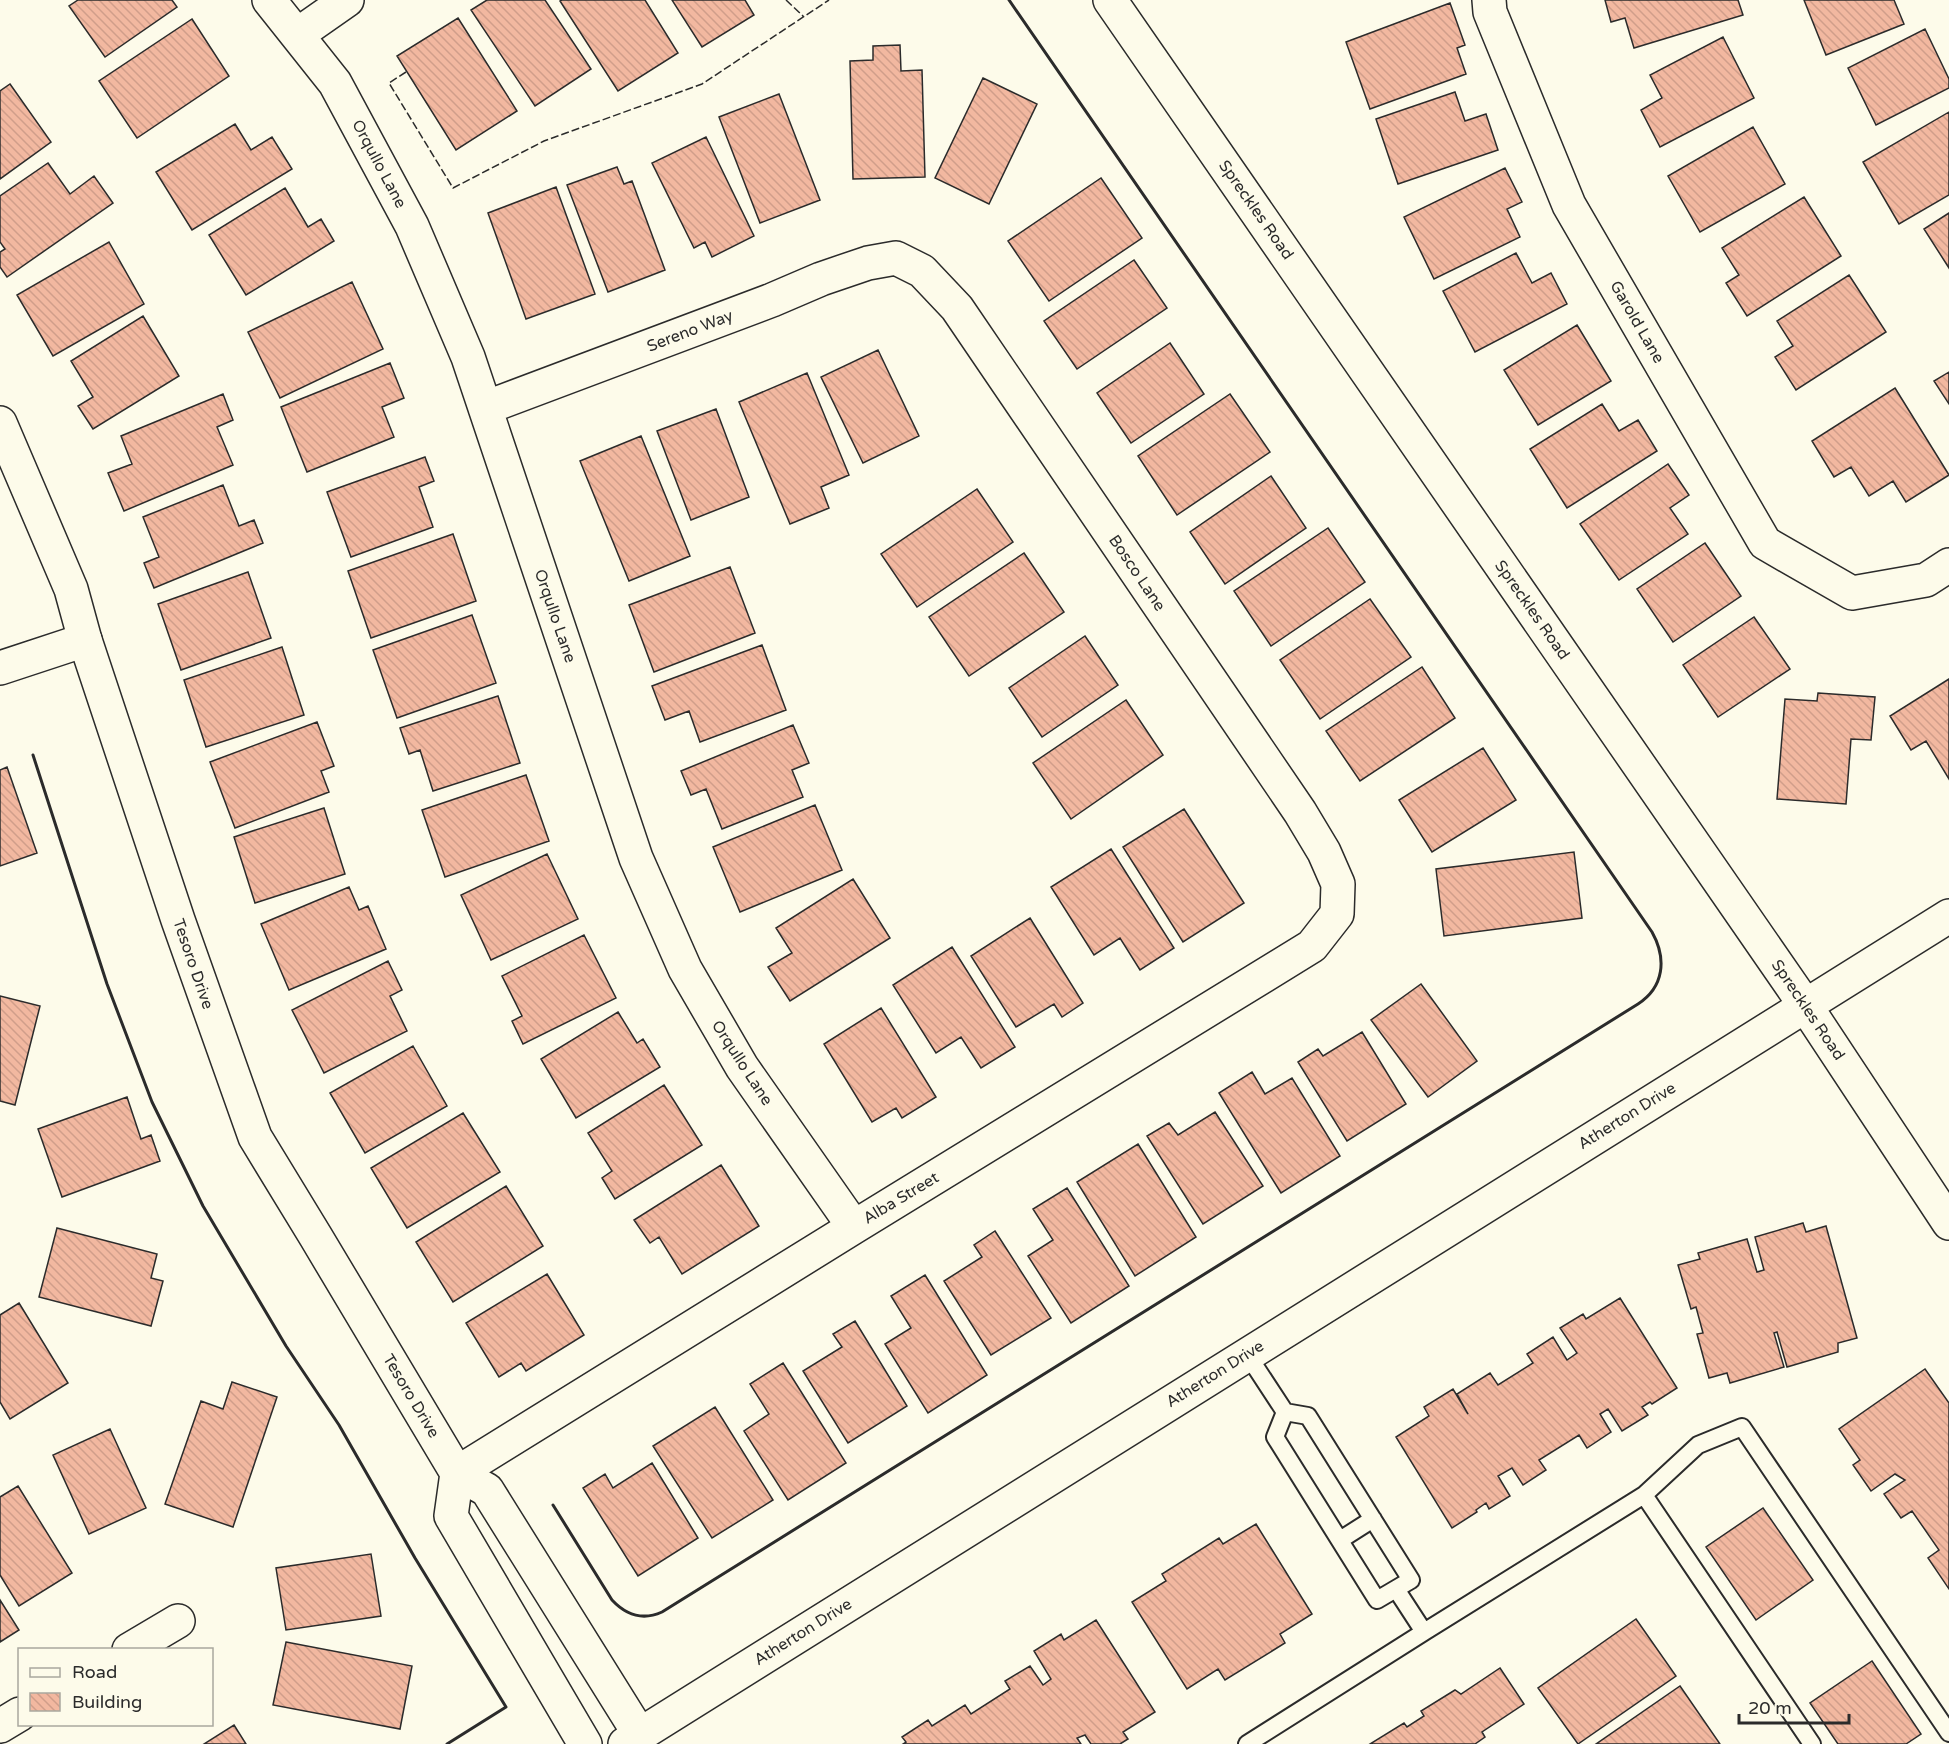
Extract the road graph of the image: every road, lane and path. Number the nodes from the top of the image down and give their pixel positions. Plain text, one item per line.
1 (269, 0) edge
2 (346, 0) edge
3 (1110, 0) edge
4 (1489, 0) edge
5 (297, 35) junction
6 (896, 258) joint
7 (485, 408) junction
8 (0, 423) edge
9 (1949, 565) edge
10 (85, 640) junction
11 (0, 668) edge
12 (1337, 914) joint
13 (1949, 916) edge
14 (1805, 1005) junction
15 (1949, 1223) edge
16 (854, 1227) junction
17 (1248, 1354) junction
18 (1285, 1412) junction
19 (457, 1473) junction
20 (1644, 1495) junction
21 (1374, 1519) junction
22 (1340, 1540) junction
23 (1396, 1589) junction
24 (178, 1621) dead end
25 (1424, 1632) junction
26 (132, 1648) edge
27 (18, 1715) edge
28 (0, 1726) edge
29 (1949, 1733) edge
30 (637, 1741) edge
31 (585, 1744) edge
32 (1247, 1744) edge
33 (1812, 1744) edge

1 - 5 street, Orqullo Lane
2 - 5 street
3 - 14 street, Spreckles Road
4 - 9 street, Garold Lane
5 - 7 street, Orqullo Lane
6 - 7 street, Sereno Way
6 - 12 street, Bosco Lane
7 - 16 street, Orqullo Lane
8 - 10 street, Tesoro Drive
10 - 11 street
10 - 19 street, Tesoro Drive
12 - 16 street, Alba Street
13 - 14 street, Atherton Drive
14 - 15 street, Spreckles Road
14 - 17 street, Atherton Drive
16 - 19 street, Alba Street
17 - 18 lane
17 - 30 street, Atherton Drive
18 - 21 lane
18 - 22 lane
19 - 30 street
19 - 31 street
20 - 25 lane
20 - 29 lane
20 - 33 lane
21 - 22 lane
21 - 23 lane
22 - 23 lane
23 - 25 lane
24 - 26 street
25 - 32 lane
27 - 28 street

